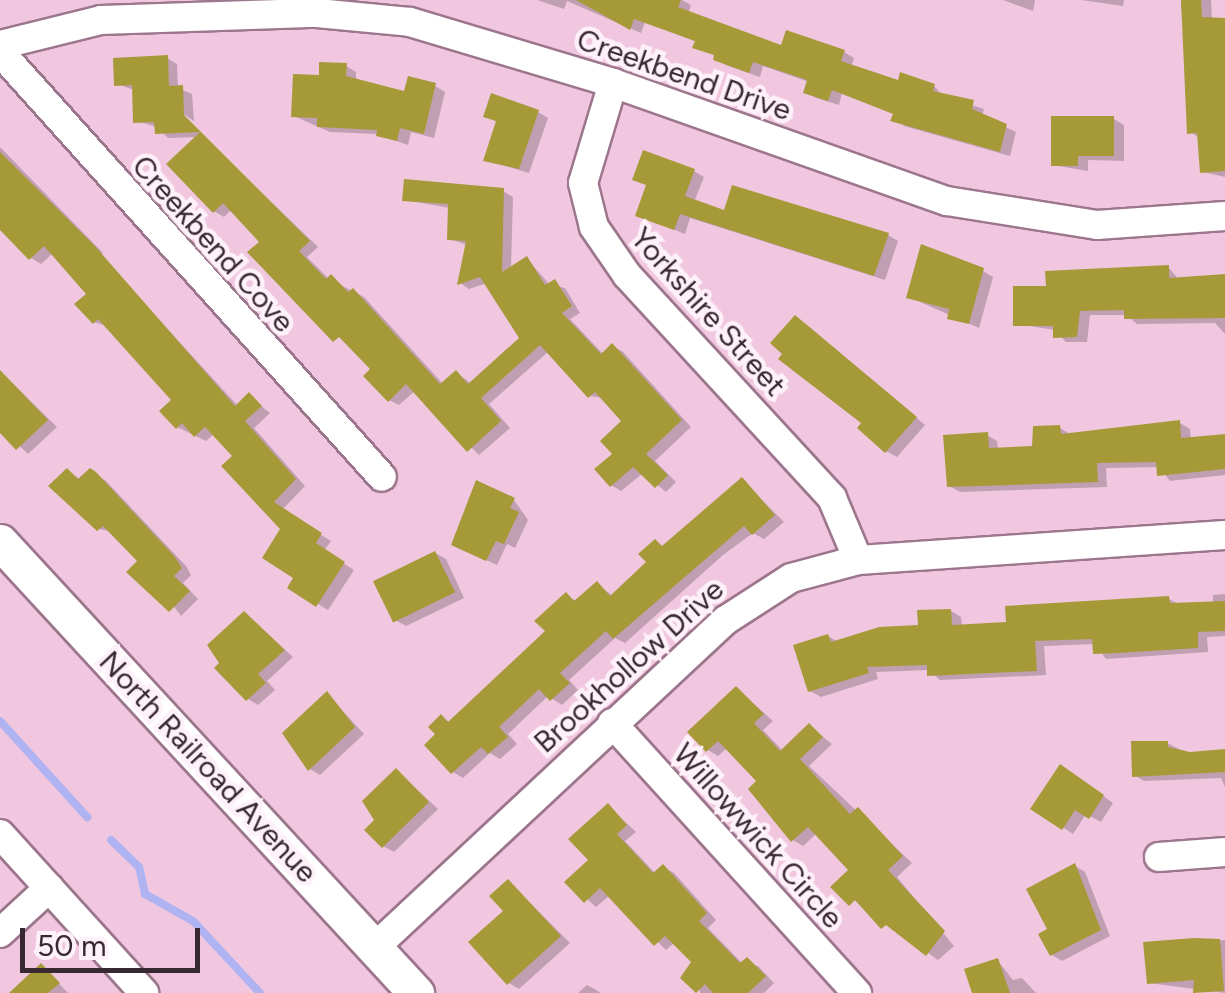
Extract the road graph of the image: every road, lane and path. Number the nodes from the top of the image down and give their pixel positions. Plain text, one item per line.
1 (227, 7) edge
2 (0, 44) edge
3 (0, 52) edge
4 (613, 83) junction
5 (1225, 216) edge
6 (382, 477) dead end
7 (1225, 535) edge
8 (0, 542) edge
9 (858, 560) junction
10 (612, 723) junction
11 (0, 834) edge
12 (1225, 852) edge
13 (1159, 857) dead end
14 (49, 888) junction
15 (0, 934) edge
16 (374, 948) junction
17 (144, 993) edge
18 (416, 993) edge
19 (857, 993) edge

1 - 2 street, Creekbend Drive
1 - 4 street, Creekbend Drive
3 - 6 street, Creekbend Cove
4 - 5 street, Creekbend Drive
4 - 9 street, Yorkshire Street
7 - 9 street, Brookhollow Drive
8 - 16 street, North Railroad Avenue
9 - 10 street, Brookhollow Drive
10 - 16 street, Brookhollow Drive
10 - 19 street, Willowwick Circle
11 - 14 street
12 - 13 street
14 - 15 street
14 - 17 street
16 - 18 street, North Railroad Avenue

